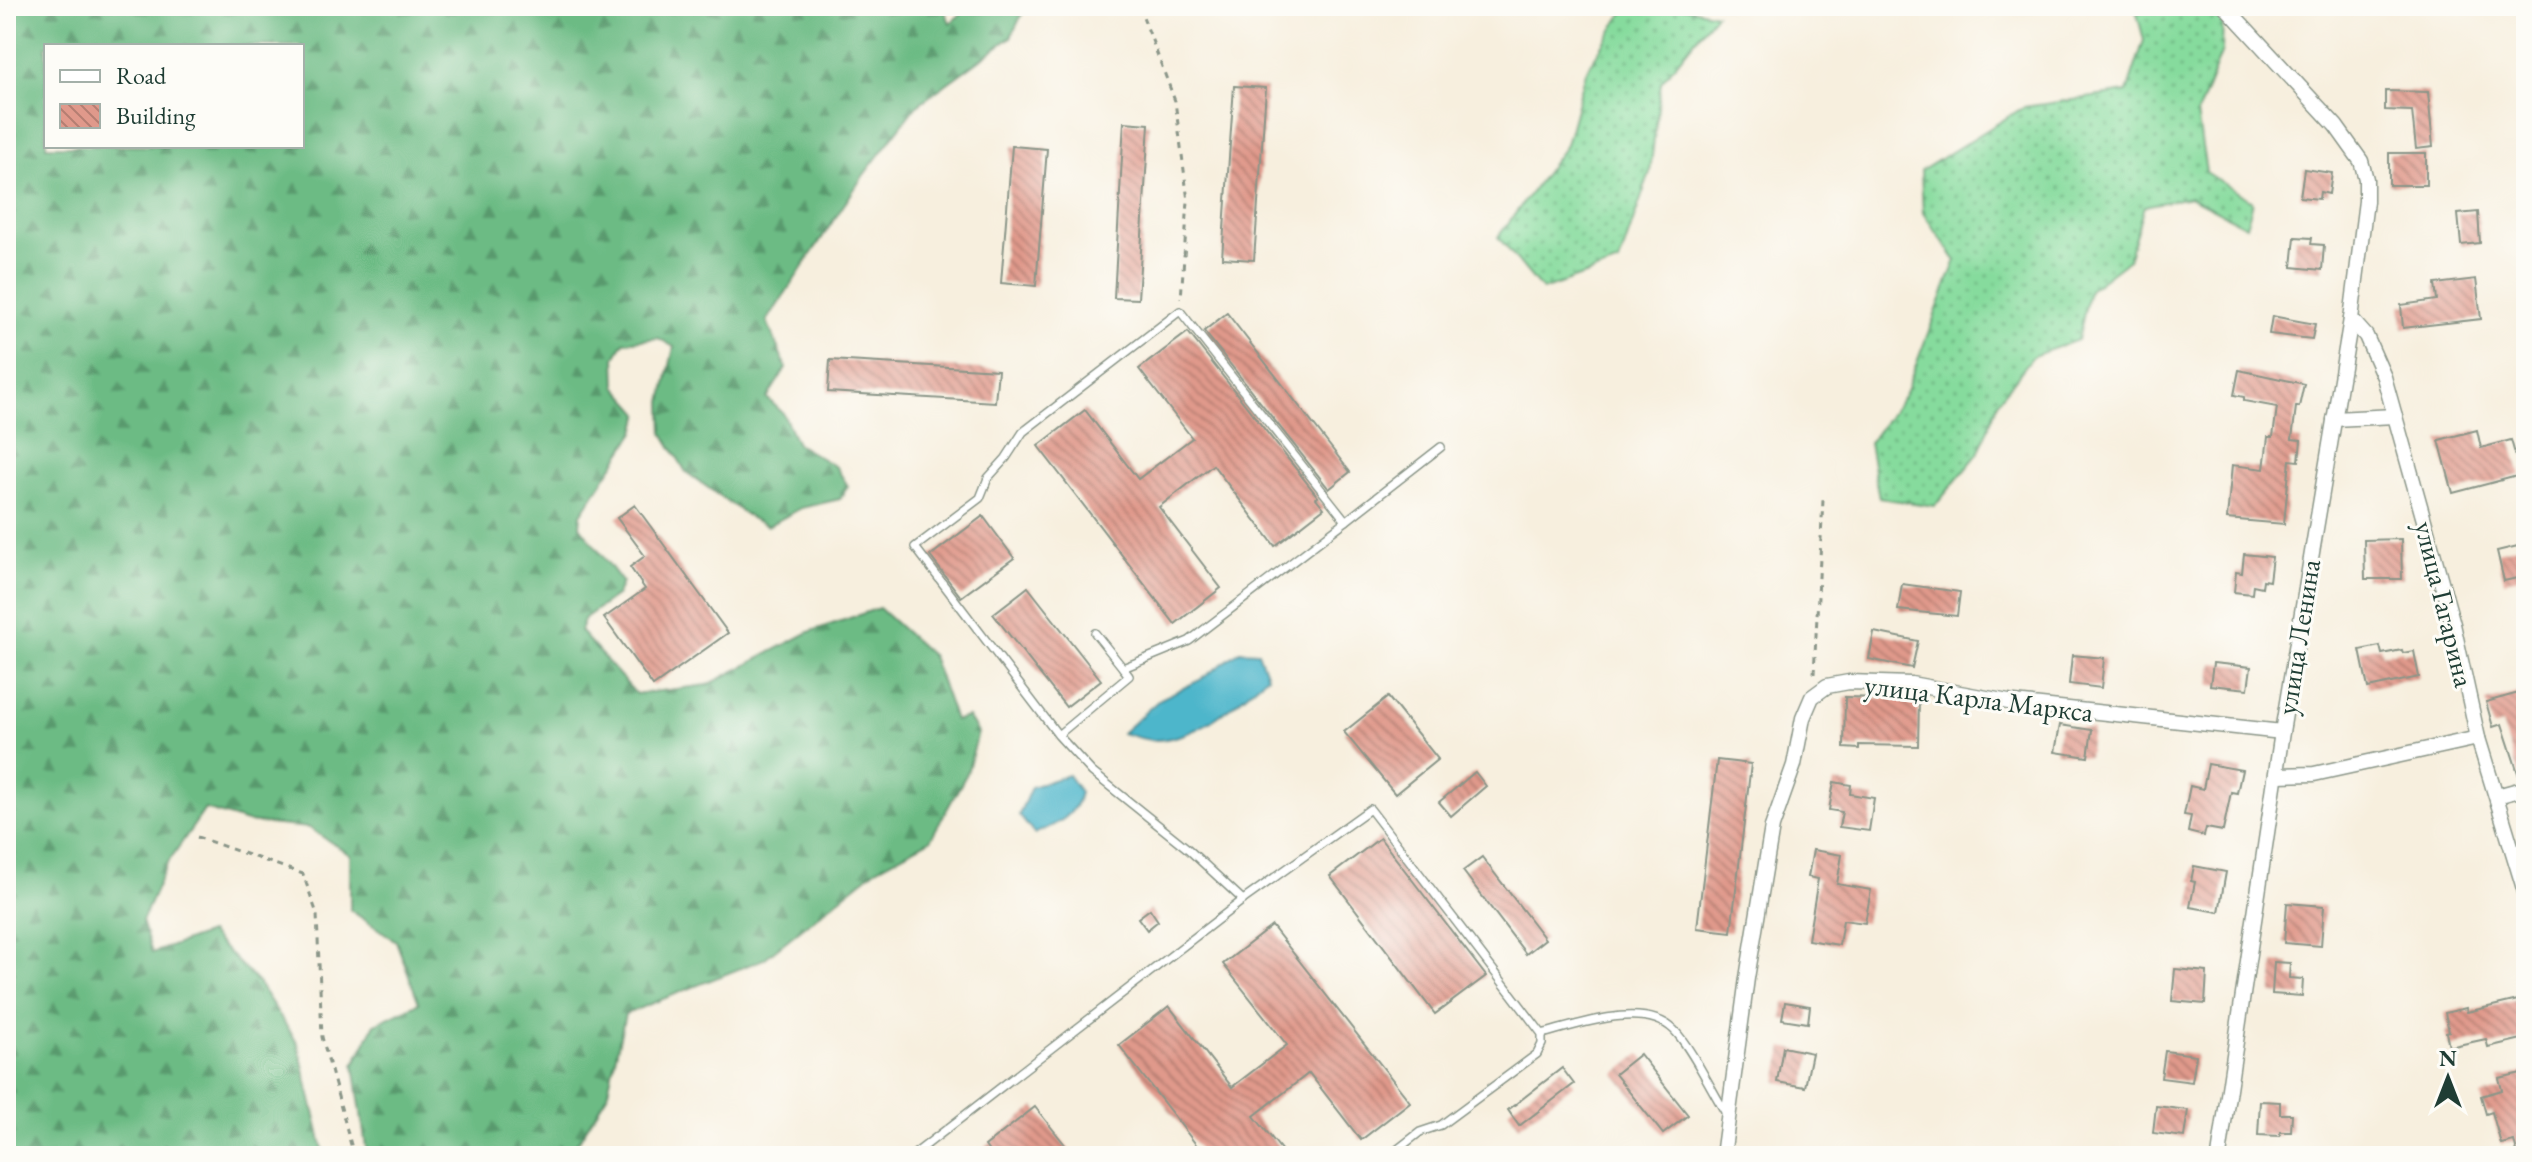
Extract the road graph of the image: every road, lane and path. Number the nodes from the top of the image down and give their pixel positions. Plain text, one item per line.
1 (1139, 6) edge
2 (2225, 6) edge
3 (1180, 311) junction
4 (2351, 319) junction
5 (2395, 416) junction
6 (2334, 419) junction
7 (1441, 447) dead end
8 (1823, 500) dead end
9 (1346, 521) junction
10 (1095, 633) dead end
11 (1123, 668) junction
12 (1812, 697) junction
13 (2282, 732) junction
14 (1058, 735) junction
15 (2478, 738) junction
16 (2277, 775) junction
17 (2526, 788) edge
18 (2497, 796) junction
19 (197, 837) dead end
20 (2526, 895) edge
21 (1243, 900) junction
22 (1542, 1034) junction
23 (1729, 1119) junction
24 (354, 1156) edge
25 (912, 1156) edge
26 (1389, 1156) edge
27 (1723, 1156) edge
28 (2219, 1156) edge

1 - 3 path
2 - 4 street, улица Ленина
3 - 9 lane
3 - 14 lane
4 - 5 street, улица Гагарина
4 - 6 street, улица Ленина
5 - 6 street
5 - 15 street, улица Гагарина
6 - 13 street, улица Ленина
7 - 9 lane
8 - 12 path
9 - 11 lane
10 - 11 lane
11 - 14 lane
12 - 13 street, улица Карла Маркса
12 - 23 street
13 - 16 street, улица Ленина
14 - 21 lane
15 - 16 street
15 - 18 street, улица Гагарина
16 - 28 street, улица Ленина
17 - 18 street
18 - 20 street, улица Гагарина
19 - 24 path
21 - 22 lane
21 - 25 lane
22 - 23 lane
22 - 26 lane
23 - 27 street

